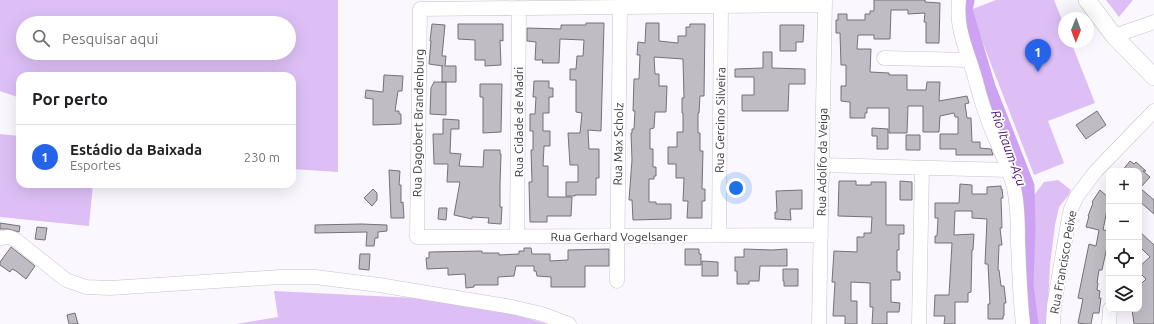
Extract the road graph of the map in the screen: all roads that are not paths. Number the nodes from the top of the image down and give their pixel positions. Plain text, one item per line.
1 (959, 0) edge
2 (1087, 0) edge
3 (824, 2) edge
4 (721, 6) junction
5 (620, 7) junction
6 (519, 8) junction
7 (1154, 22) edge
8 (1114, 36) junction
9 (884, 58) dead end
10 (969, 60) junction
11 (1154, 77) edge
12 (1154, 111) edge
13 (822, 165) junction
14 (922, 168) junction
15 (1008, 170) junction
16 (821, 234) junction
17 (719, 235) junction
18 (517, 236) junction
19 (617, 236) junction
20 (417, 237) joint
21 (0, 238) edge
22 (617, 281) dead end
23 (1110, 312) edge
24 (569, 324) edge
25 (820, 324) edge
26 (919, 324) edge
27 (1023, 324) edge
28 (1053, 324) edge
29 (1109, 324) edge

1 - 10 street
2 - 8 main road
3 - 4 street
3 - 13 street, Rua Adolfo da Veiga
4 - 5 street
4 - 17 street, Rua Gercino Silveira
5 - 6 street
5 - 19 street, Rua Max Scholz
6 - 18 street, Rua Cidade de Madri
6 - 20 street, Rua Dagobert Brandenburg
7 - 8 street
8 - 11 main road
9 - 10 street
10 - 15 street
12 - 28 street, Rua Francisco Peixe
13 - 14 street
13 - 16 street, Rua Adolfo da Veiga
14 - 15 street
14 - 26 street
15 - 27 street
16 - 17 street, Rua Gerhard Vogelsanger
16 - 25 street, Rua Adolfo da Veiga
17 - 19 street, Rua Gerhard Vogelsanger
18 - 19 street, Rua Gerhard Vogelsanger
18 - 20 street, Rua Gerhard Vogelsanger
19 - 22 street, Rua Max Scholz
21 - 24 street
23 - 29 street

